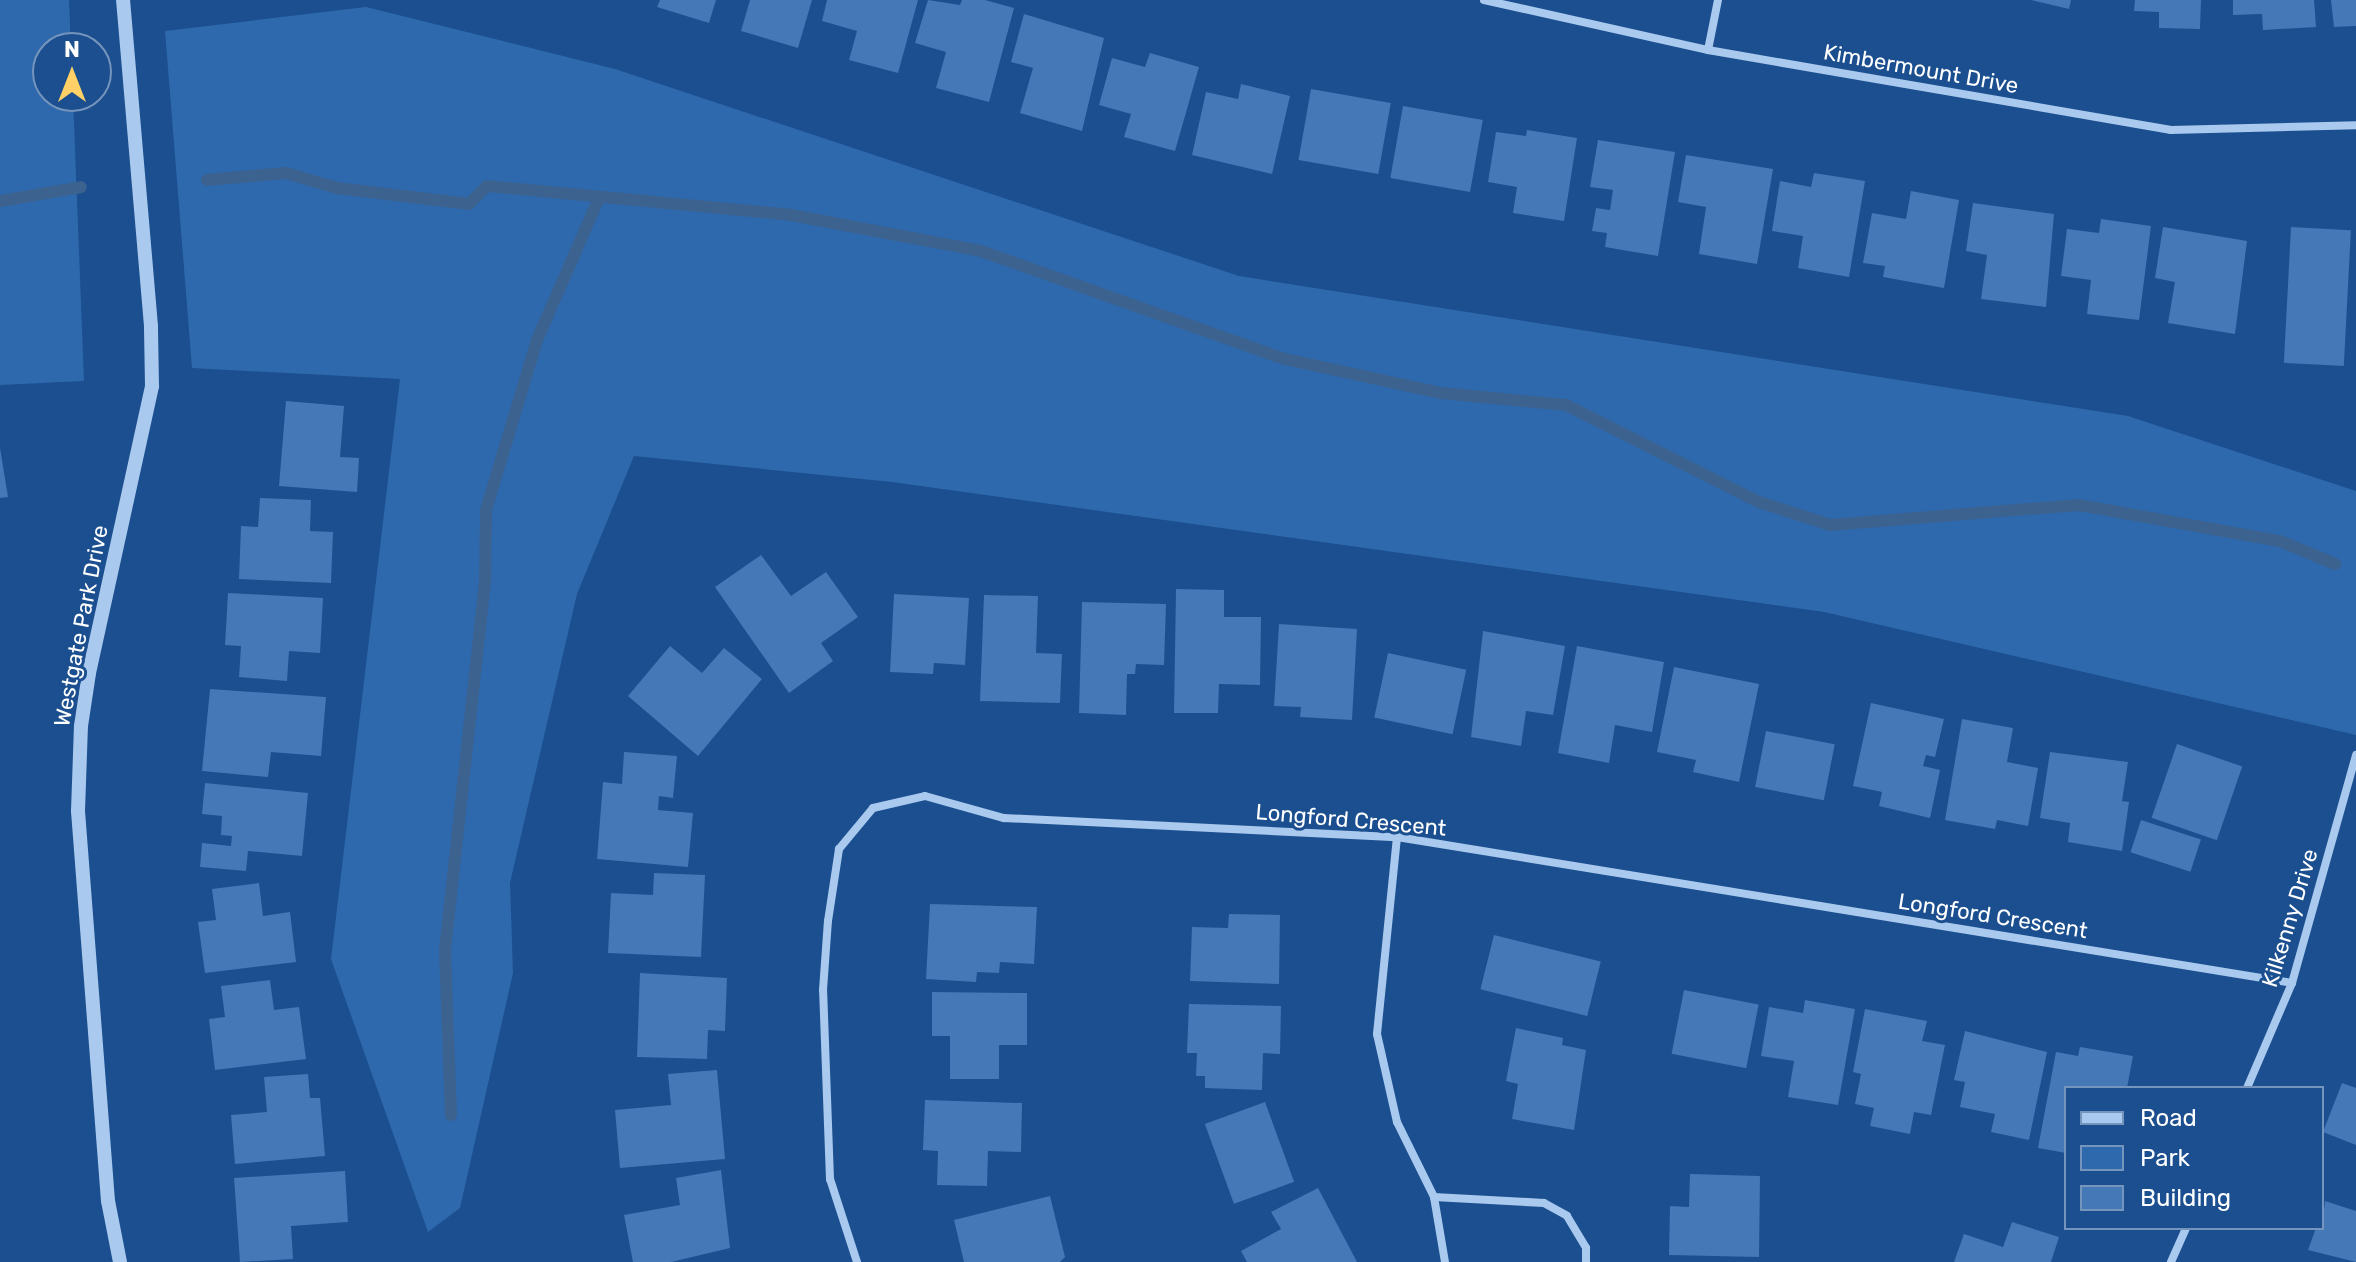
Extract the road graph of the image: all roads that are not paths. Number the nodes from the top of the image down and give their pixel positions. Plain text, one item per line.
1 (123, 0) edge
2 (1484, 0) edge
3 (1718, 0) edge
4 (1708, 50) junction
5 (2356, 125) edge
6 (2356, 755) edge
7 (1397, 837) junction
8 (2292, 983) junction
9 (2248, 1086) edge
10 (1434, 1197) junction
11 (2185, 1230) edge
12 (120, 1262) edge
13 (857, 1262) edge
14 (1445, 1262) edge
15 (1586, 1262) edge
16 (2171, 1262) edge

1 - 12 street, Westgate Park Drive
2 - 4 street, Kimbermount Drive
3 - 4 street
4 - 5 street, Kimbermount Drive
6 - 8 street, Kilkenny Drive
7 - 8 street, Longford Crescent
7 - 10 street
7 - 13 street, Longford Crescent
8 - 9 street, Kilkenny Drive
10 - 14 street
10 - 15 street
11 - 16 street

